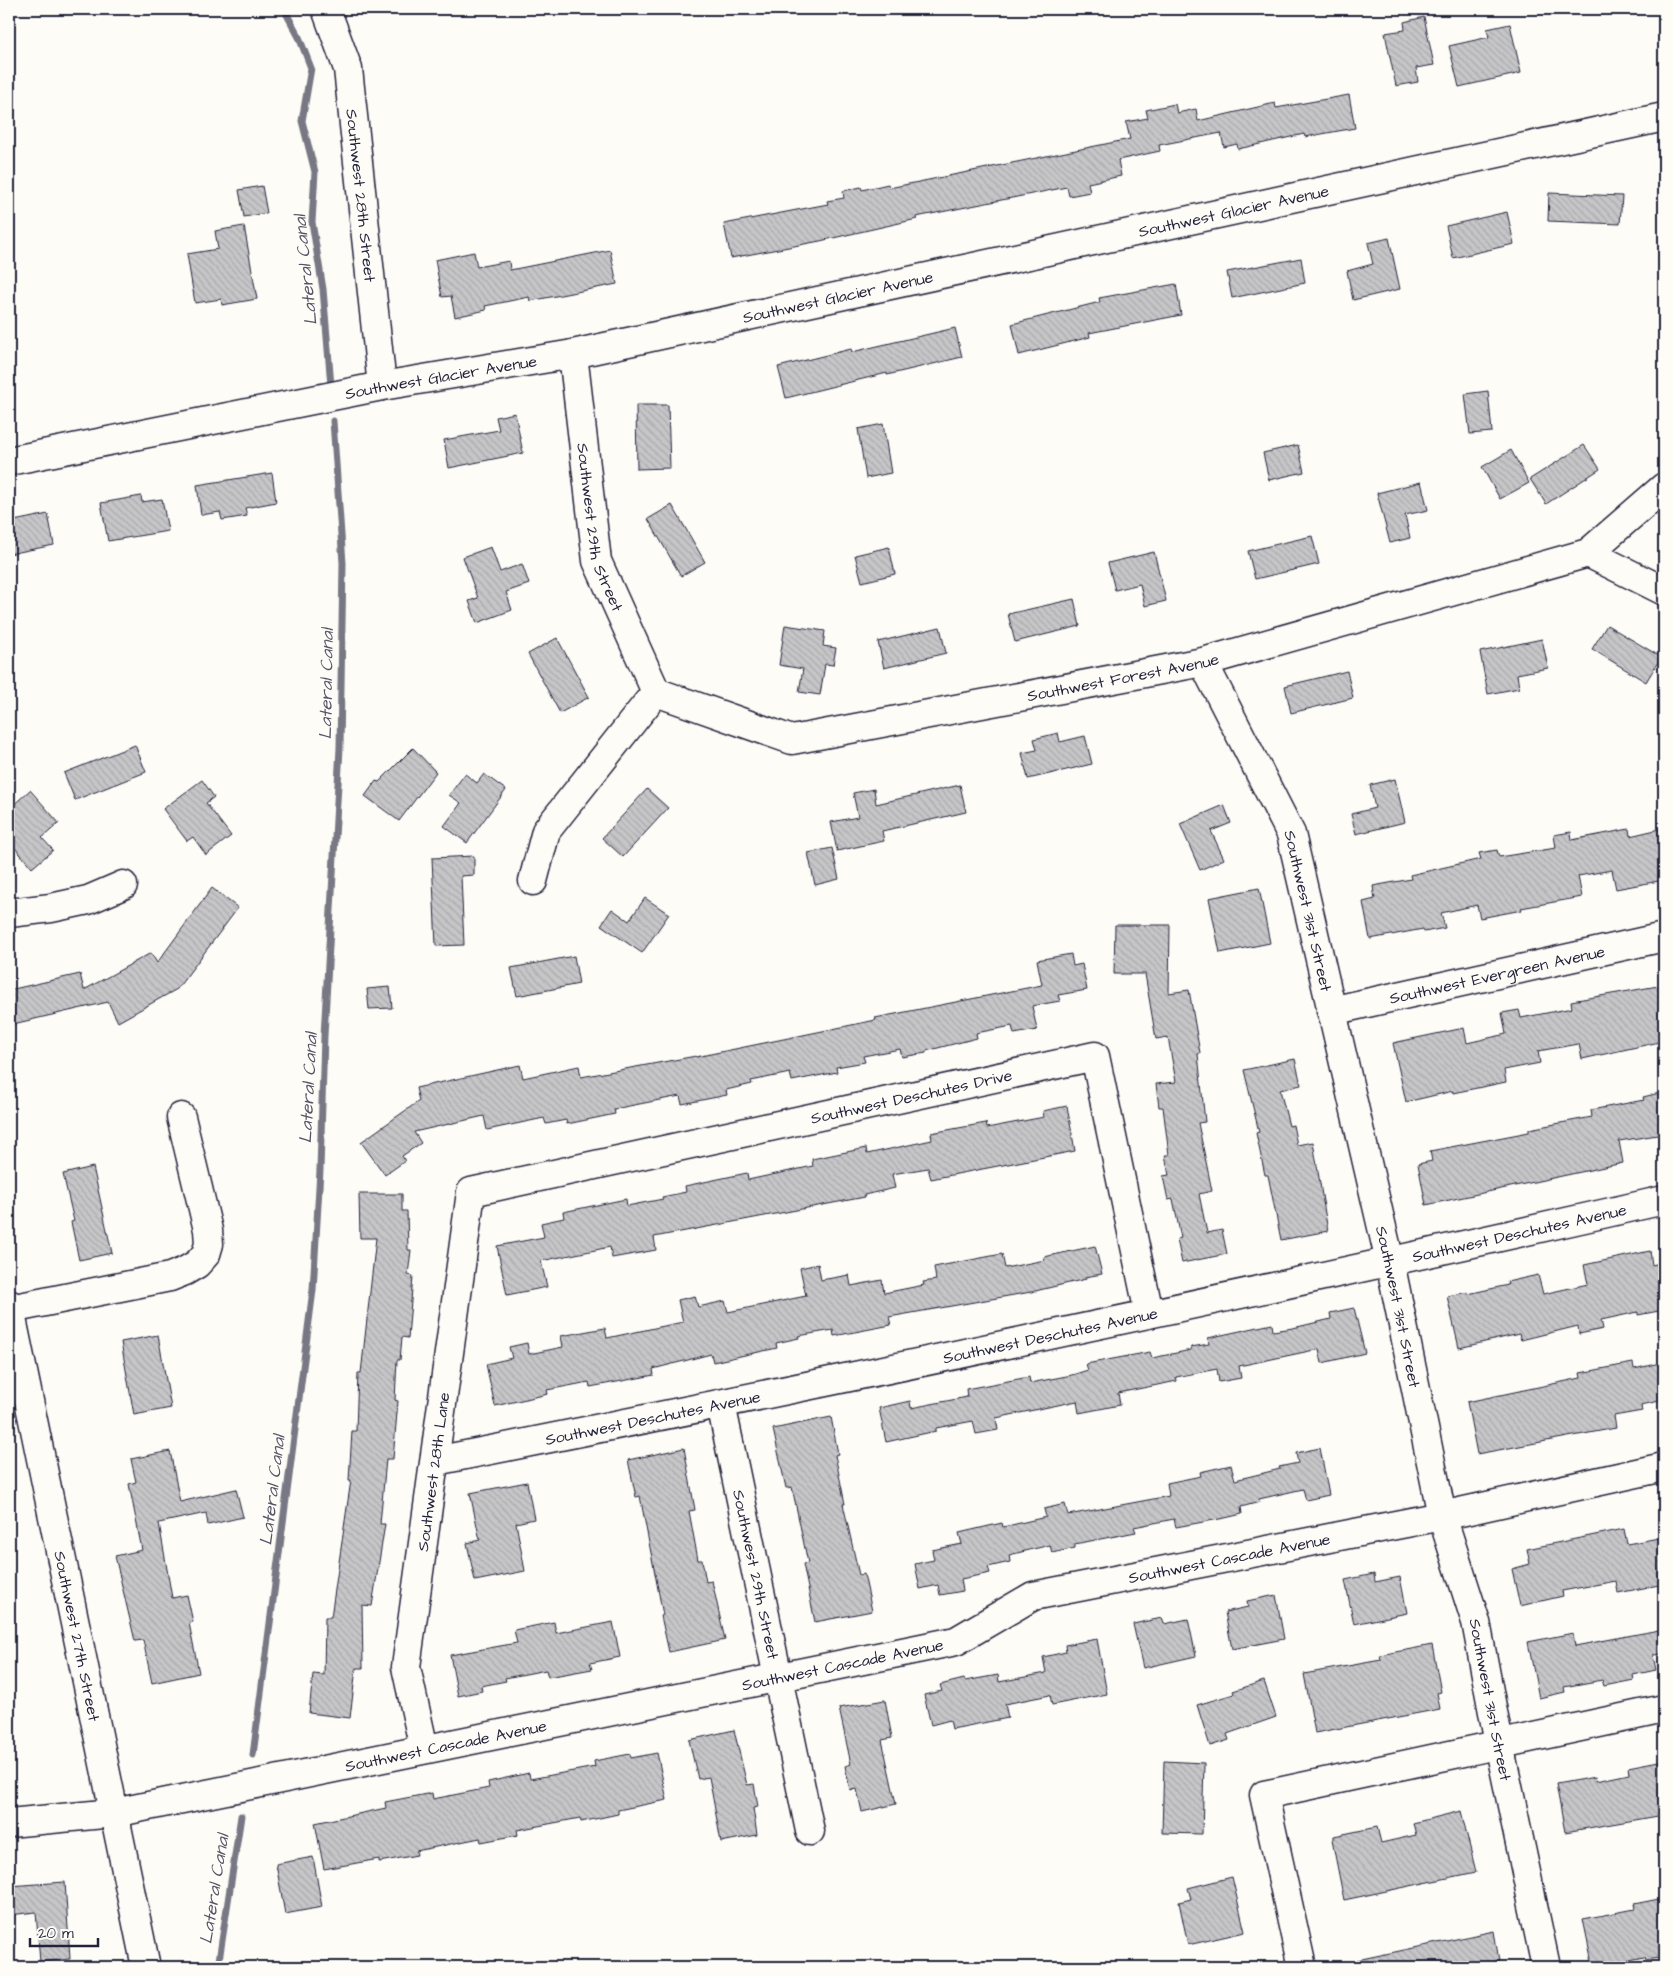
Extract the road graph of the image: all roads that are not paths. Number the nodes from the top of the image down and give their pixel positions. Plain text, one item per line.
1 (326, 9) edge
2 (1664, 116) edge
3 (573, 354) junction
4 (382, 386) junction
5 (9, 461) edge
6 (1664, 487) edge
7 (1588, 553) junction
8 (1664, 591) edge
9 (1203, 662) junction
10 (656, 692) junction
11 (533, 881) dead end
12 (123, 885) dead end
13 (9, 912) edge
14 (1664, 938) edge
15 (1331, 1012) junction
16 (181, 1117) dead end
17 (471, 1192) joint
18 (1664, 1200) edge
19 (1390, 1262) junction
20 (9, 1307) edge
21 (1149, 1313) junction
22 (722, 1404) junction
23 (435, 1461) junction
24 (1664, 1467) edge
25 (1442, 1516) junction
26 (780, 1677) junction
27 (1664, 1709) edge
28 (1500, 1744) junction
29 (424, 1749) junction
30 (114, 1813) junction
31 (9, 1824) edge
32 (810, 1831) dead end
33 (146, 1967) edge
34 (1302, 1967) edge
35 (1546, 1967) edge

1 - 4 street, Southwest 28th Street
2 - 3 street, Southwest Glacier Avenue
3 - 4 street, Southwest Glacier Avenue
3 - 10 street, Southwest 29th Street
4 - 5 street, Southwest Glacier Avenue
6 - 7 street
7 - 8 street
7 - 9 street, Southwest Forest Avenue
9 - 10 street, Southwest Forest Avenue
9 - 15 street, Southwest 31st Street
10 - 11 street
12 - 13 street
14 - 15 street, Southwest Evergreen Avenue
15 - 19 street, Southwest 31st Street
16 - 20 street
17 - 21 street, Southwest Deschutes Drive
17 - 23 street, Southwest 28th Lane
18 - 19 street, Southwest Deschutes Avenue
19 - 21 street, Southwest Deschutes Avenue
19 - 25 street, Southwest 31st Street
20 - 30 street, Southwest 27th Street
21 - 22 street, Southwest Deschutes Avenue
22 - 23 street, Southwest Deschutes Avenue
22 - 26 street, Southwest 29th Street
23 - 29 street, Southwest 28th Lane
24 - 25 street, Southwest Cascade Avenue
25 - 26 street, Southwest Cascade Avenue
25 - 28 street, Southwest 31st Street
26 - 29 street, Southwest Cascade Avenue
26 - 32 street, Southwest 29th Street
27 - 28 street
28 - 34 street
28 - 35 street, Southwest 31st Street
29 - 30 street, Southwest Cascade Avenue
30 - 31 street, Southwest Cascade Avenue
30 - 33 street, Southwest 27th Street

